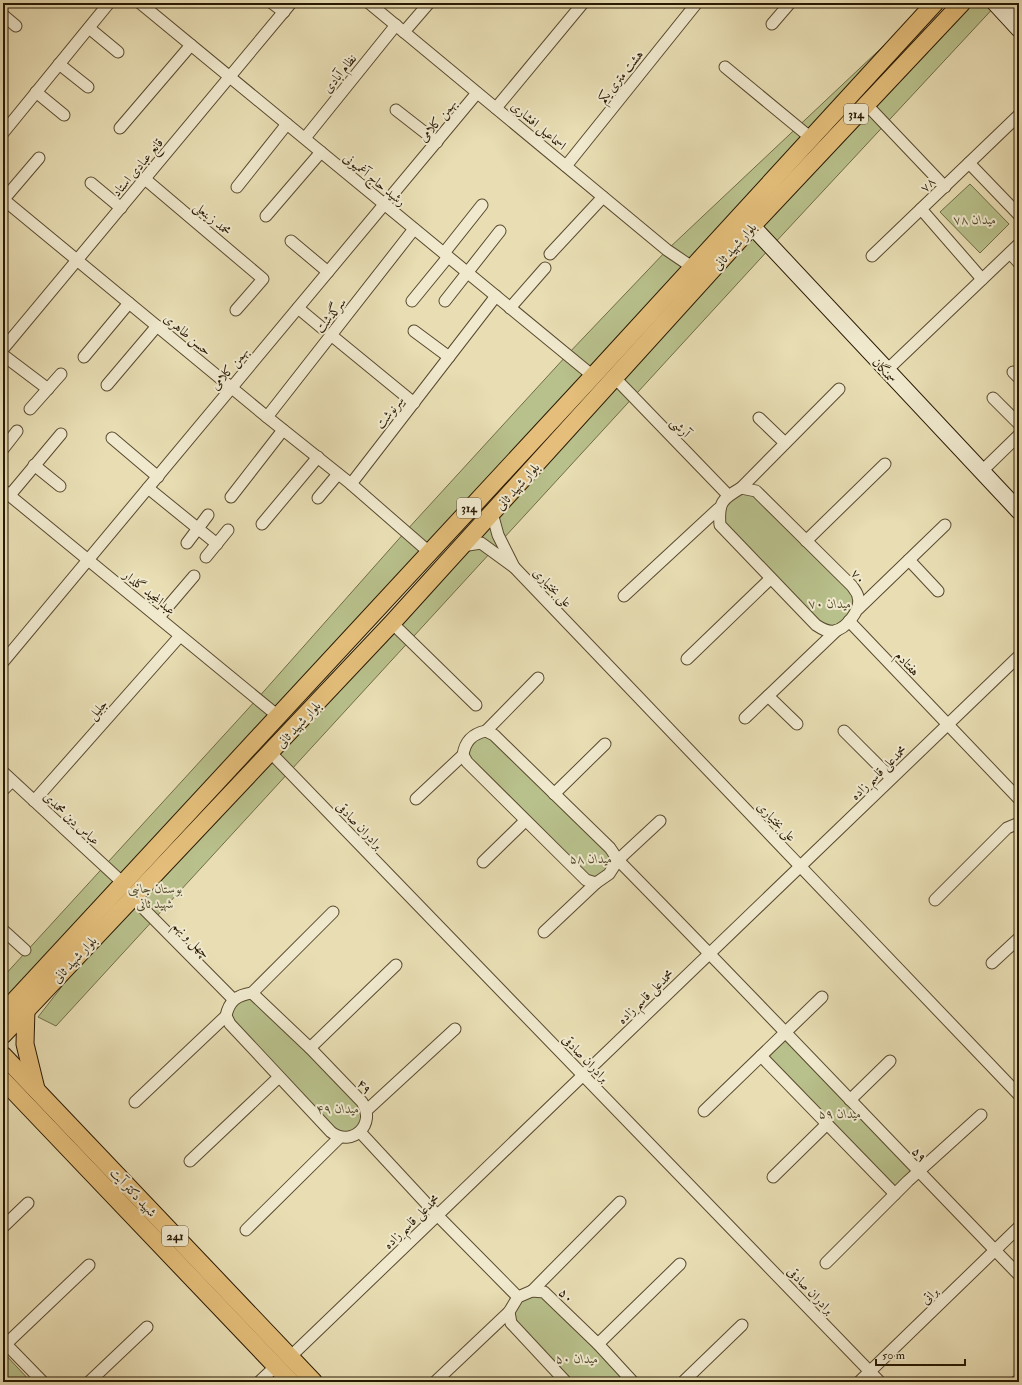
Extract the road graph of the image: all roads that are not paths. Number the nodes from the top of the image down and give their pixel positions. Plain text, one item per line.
1 (109, 3) edge
2 (140, 3) edge
3 (272, 3) edge
4 (292, 3) edge
5 (369, 3) edge
6 (429, 3) edge
7 (583, 3) edge
8 (790, 3) edge
9 (935, 3) edge
10 (962, 3) edge
11 (995, 3) edge
12 (1015, 3) edge
13 (696, 4) dead end
14 (1019, 7) edge
15 (284, 12) junction
16 (3, 15) edge
17 (772, 24) dead end
18 (16, 26) dead end
19 (89, 28) junction
20 (400, 28) junction
21 (1019, 28) edge
22 (191, 45) junction
23 (118, 52) dead end
24 (59, 64) junction
25 (725, 66) dead end
26 (230, 77) junction
27 (88, 87) dead end
28 (36, 92) junction
29 (477, 93) junction
30 (866, 104) junction
31 (496, 108) junction
32 (396, 110) dead end
33 (64, 115) dead end
34 (1019, 115) edge
35 (287, 124) junction
36 (120, 128) dead end
37 (3, 133) edge
38 (305, 138) junction
39 (811, 138) junction
40 (437, 142) junction
41 (321, 152) junction
42 (39, 158) dead end
43 (969, 163) junction
44 (566, 166) junction
45 (144, 179) junction
46 (92, 183) dead end
47 (945, 186) junction
48 (237, 187) dead end
49 (603, 197) junction
50 (3, 199) edge
51 (384, 204) junction
52 (482, 205) dead end
53 (121, 208) junction
54 (921, 209) junction
55 (1019, 215) edge
56 (266, 216) dead end
57 (746, 220) junction
58 (414, 229) junction
59 (500, 231) dead end
60 (291, 240) dead end
61 (1019, 244) edge
62 (1010, 253) junction
63 (550, 254) dead end
64 (446, 255) junction
65 (872, 256) dead end
66 (77, 260) junction
67 (1019, 263) edge
68 (692, 267) junction
69 (545, 268) dead end
70 (328, 272) junction
71 (468, 273) junction
72 (705, 278) junction
73 (982, 279) junction
74 (496, 296) junction
75 (412, 301) dead end
76 (445, 301) dead end
77 (129, 303) junction
78 (298, 308) junction
79 (510, 308) junction
80 (236, 310) dead end
81 (157, 326) junction
82 (322, 328) dead end
83 (414, 331) dead end
84 (331, 335) junction
85 (3, 349) edge
86 (3, 355) edge
87 (84, 357) dead end
88 (449, 357) junction
89 (886, 371) junction
90 (61, 374) dead end
91 (592, 376) junction
92 (615, 378) junction
93 (107, 385) dead end
94 (231, 388) junction
95 (48, 389) junction
96 (839, 389) dead end
97 (993, 398) dead end
98 (414, 403) junction
99 (30, 409) dead end
100 (267, 417) junction
101 (759, 418) dead end
102 (1019, 424) edge
103 (283, 430) junction
104 (17, 431) dead end
105 (61, 434) dead end
106 (1019, 435) edge
107 (112, 438) dead end
108 (785, 443) junction
109 (3, 449) edge
110 (318, 457) junction
111 (885, 464) dead end
112 (34, 466) junction
113 (981, 472) junction
114 (338, 474) junction
115 (158, 476) junction
116 (351, 484) junction
117 (60, 486) dead end
118 (148, 488) junction
119 (741, 488) junction
120 (6, 493) edge
121 (728, 495) junction
122 (231, 497) dead end
123 (318, 498) dead end
124 (718, 509) junction
125 (1019, 511) edge
126 (492, 512) junction
127 (208, 515) dead end
128 (262, 524) dead end
129 (945, 525) dead end
130 (198, 529) junction
131 (228, 530) dead end
132 (806, 541) junction
133 (187, 543) dead end
134 (217, 544) junction
135 (462, 546) junction
136 (429, 552) junction
137 (206, 556) dead end
138 (88, 560) junction
139 (909, 560) junction
140 (444, 565) junction
141 (514, 567) junction
142 (194, 576) dead end
143 (770, 579) junction
144 (938, 591) dead end
145 (624, 596) dead end
146 (858, 609) junction
147 (159, 617) junction
148 (849, 621) junction
149 (392, 623) junction
150 (836, 631) junction
151 (180, 636) junction
152 (1019, 656) edge
153 (687, 659) dead end
154 (3, 662) edge
155 (538, 678) dead end
156 (768, 696) junction
157 (476, 705) dead end
158 (278, 716) junction
159 (745, 718) dead end
160 (797, 724) dead end
161 (947, 724) junction
162 (486, 731) junction
163 (844, 731) dead end
164 (605, 744) dead end
165 (271, 753) junction
166 (462, 754) junction
167 (3, 772) edge
168 (891, 778) junction
169 (12, 781) junction
170 (3, 790) edge
171 (554, 794) junction
172 (416, 799) dead end
173 (1019, 799) edge
174 (34, 801) junction
175 (660, 820) dead end
176 (525, 821) junction
177 (1019, 823) edge
178 (618, 860) junction
179 (483, 862) dead end
180 (800, 866) junction
181 (123, 883) junction
182 (596, 883) junction
183 (132, 897) junction
184 (935, 900) dead end
185 (333, 912) dead end
186 (3, 930) edge
187 (544, 932) dead end
188 (1019, 938) edge
189 (25, 950) dead end
190 (710, 953) junction
191 (992, 963) dead end
192 (396, 965) dead end
193 (252, 993) junction
194 (822, 997) dead end
195 (233, 999) junction
196 (26, 1009) junction
197 (3, 1013) edge
198 (226, 1016) junction
199 (455, 1029) dead end
200 (784, 1033) junction
201 (3, 1035) edge
202 (310, 1048) junction
203 (3, 1055) edge
204 (761, 1056) junction
205 (890, 1061) dead end
206 (583, 1075) junction
207 (279, 1077) junction
208 (3, 1080) edge
209 (36, 1089) junction
210 (1019, 1095) edge
211 (3, 1098) edge
212 (850, 1100) junction
213 (135, 1102) dead end
214 (367, 1110) junction
215 (704, 1111) dead end
216 (38, 1115) junction
217 (981, 1115) dead end
218 (827, 1124) junction
219 (360, 1132) junction
220 (339, 1138) junction
221 (190, 1161) dead end
222 (919, 1171) junction
223 (772, 1177) dead end
224 (895, 1194) junction
225 (620, 1202) dead end
226 (28, 1203) dead end
227 (437, 1215) junction
228 (3, 1226) edge
229 (1019, 1227) edge
230 (246, 1230) dead end
231 (995, 1250) junction
232 (826, 1263) dead end
233 (680, 1264) dead end
234 (89, 1265) dead end
235 (1019, 1275) edge
236 (532, 1290) junction
237 (518, 1297) junction
238 (509, 1312) junction
239 (742, 1325) dead end
240 (147, 1327) dead end
241 (4, 1342) edge
242 (598, 1344) junction
243 (283, 1361) junction
244 (870, 1371) junction
245 (1019, 1380) edge
246 (562, 1381) edge
247 (43, 1382) edge
248 (89, 1382) edge
249 (259, 1382) edge
250 (291, 1382) edge
251 (314, 1382) edge
252 (435, 1382) edge
253 (633, 1382) edge
254 (683, 1382) edge
255 (859, 1382) edge
256 (880, 1382) edge
257 (1016, 1382) edge

1 - 19 street
2 - 22 street, رشید حاج آغمیونی
3 - 15 street
4 - 15 street, قانع عبادی استاد
5 - 20 street, اسماعیل افشاری
6 - 20 street, نظام آبادی
7 - 31 street
8 - 17 street
9 - 39 main road, بلوار شهید ثانی / 314
10 - 30 main road, بلوار شهید ثانی / 314
11 - 21 main road
12 - 14 main road
13 - 44 street, هشت متری یکم
15 - 26 street, قانع عبادی استاد
16 - 18 street
19 - 23 street
19 - 24 street
20 - 29 street, اسماعیل افشاری
20 - 38 street, نظام آبادی
22 - 26 street, رشید حاج آغمیونی
22 - 36 street
24 - 27 street
24 - 28 street
25 - 39 street
26 - 35 street, رشید حاج آغمیونی
26 - 45 street, قانع عبادی استاد
28 - 33 street
28 - 37 street
29 - 31 street, اسماعیل افشاری
29 - 40 street, بهمن کلامی
30 - 47 street
30 - 57 main road, بلوار شهید ثانی / 314
31 - 44 street, اسماعیل افشاری
32 - 40 street
34 - 43 street, ۷۸
35 - 38 street, رشید حاج آغمیونی
35 - 48 street
38 - 41 street, رشید حاج آغمیونی
39 - 57 main road, بلوار شهید ثانی / 314
40 - 51 street, بهمن کلامی
41 - 51 street, رشید حاج آغمیونی
41 - 56 street
42 - 50 street
43 - 47 street, ۷۸
43 - 55 street
44 - 49 street, اسماعیل افشاری
45 - 53 street, قانع عبادی استاد
45 - 80 street, محمد زینعلی
46 - 53 street
47 - 54 street, ۷۸
49 - 63 street
49 - 68 street, اسماعیل افشاری
50 - 66 street, حسن طاهری
51 - 58 street, رشید حاج آغمیونی
51 - 70 street, بهمن کلامی
52 - 64 street
53 - 66 street, قانع عبادی استاد
54 - 65 street
54 - 73 street, ۷۸
57 - 68 main road, بلوار شهید ثانی / 314
57 - 72 main road, بلوار شهید ثانی / 314
57 - 89 main road, سمنگان
58 - 64 street, رشید حاج آغمیونی
58 - 84 street, سرگذشت
59 - 71 street
60 - 70 street
61 - 62 street
62 - 67 street
62 - 73 street
64 - 71 street, رشید حاج آغمیونی
64 - 75 street
66 - 77 street, حسن طاهری
66 - 85 street, قانع عبادی استاد
68 - 72 main road
68 - 91 main road, بلوار شهید ثانی / 314
69 - 79 street
70 - 78 street, بهمن کلامی
71 - 74 street, رشید حاج آغمیونی
71 - 76 street
72 - 92 main road, بلوار شهید ثانی / 314
73 - 89 street
74 - 79 street, رشید حاج آغمیونی
74 - 88 street, سرنوشت
77 - 81 street, حسن طاهری
77 - 87 street
78 - 82 street
78 - 94 street, بهمن کلامی
79 - 91 street, رشید حاج آغمیونی
81 - 93 street
81 - 94 street, حسن طاهری
83 - 88 street
84 - 98 street
84 - 100 street, سرگذشت
86 - 95 street
88 - 98 street, سرنوشت
89 - 113 main road, سمنگان
90 - 95 street
91 - 136 main road, بلوار شهید ثانی / 314
92 - 121 street, آرشی
92 - 126 main road, بلوار شهید ثانی / 314
94 - 100 street, حسن طاهری
94 - 115 street, بهمن کلامی
95 - 99 street
96 - 108 street
97 - 102 street
98 - 116 street, سرنوشت
100 - 103 street, حسن طاهری
101 - 108 street
103 - 110 street, حسن طاهری
103 - 122 street
104 - 109 street
105 - 112 street
106 - 113 street
107 - 115 street
108 - 119 street
110 - 114 street, حسن طاهری
110 - 128 street
111 - 132 street
112 - 117 street
112 - 120 street
113 - 125 main road, سمنگان
114 - 116 street, حسن طاهری
114 - 123 street
115 - 118 street, بهمن کلامی
116 - 136 street, حسن طاهری
118 - 130 street
118 - 138 street, بهمن کلامی
119 - 121 street
119 - 132 street, ۷۰
120 - 138 street, عبدالمجید گلدار
121 - 124 street
124 - 143 street
124 - 145 street
126 - 135 main road, بلوار شهید ثانی / 314
126 - 141 street
127 - 130 street
129 - 139 street
130 - 133 street
130 - 134 street
131 - 134 street
132 - 146 street, ۷۰
134 - 137 street
135 - 140 main road, بلوار شهید ثانی / 314
135 - 141 street
136 - 140 main road
136 - 158 main road, بلوار شهید ثانی / 314
138 - 147 street, عبدالمجید گلدار
138 - 154 street, بهمن کلامی
139 - 144 street
139 - 146 street
140 - 149 main road, بلوار شهید ثانی / 314
141 - 180 street, علی بختیاری
142 - 147 street
143 - 150 street
143 - 153 street
146 - 148 street
147 - 151 street, عبدالمجید گلدار
148 - 150 street
148 - 161 street, هفتادم
149 - 157 street
149 - 165 main road, بلوار شهید ثانی / 314
150 - 156 street
151 - 158 street, عبدالمجید گلدار
151 - 174 street, جلیل
152 - 161 street, محمدعلی قاسم زاده
155 - 162 street
156 - 159 street
156 - 160 street
158 - 181 main road, بلوار شهید ثانی / 314
161 - 168 street, محمدعلی قاسم زاده
161 - 173 street, هفتادم
162 - 166 street
162 - 171 street
163 - 168 street
164 - 171 street
165 - 183 main road, بلوار شهید ثانی / 314
165 - 206 street, برادران صادقی
166 - 172 street
166 - 176 street
167 - 169 street, عباس دین محمدی
168 - 180 street, محمدعلی قاسم زاده
169 - 170 street
169 - 174 street, عباس دین محمدی
171 - 178 street
174 - 181 street, عباس دین محمدی
175 - 178 street
176 - 179 street
176 - 182 street
177 - 184 street
178 - 182 street
178 - 190 street, ۵۹
180 - 190 street, محمدعلی قاسم زاده
180 - 210 street, علی بختیاری
181 - 197 main road, بلوار شهید ثانی / 314
182 - 187 street
183 - 195 street, چهل و نهم
183 - 196 main road, بلوار شهید ثانی / 314
185 - 193 street
186 - 189 street
188 - 191 street
190 - 200 street, ۵۹
190 - 206 street, محمدعلی قاسم زاده
192 - 202 street
193 - 195 street
193 - 202 street, ۴۹
194 - 200 street
195 - 198 street
196 - 201 main road, بلوار شهید ثانی / 314
196 - 209 main road
198 - 207 street
198 - 213 street
199 - 214 street
200 - 204 street
200 - 212 street, ۵۹
202 - 214 street, ۴۹
203 - 209 main road, شهید دکتر آیت / 241
204 - 215 street
204 - 218 street
205 - 212 street
206 - 227 street, محمدعلی قاسم زاده
206 - 244 street, برادران صادقی
207 - 220 street
207 - 221 street
208 - 216 main road, شهید دکتر آیت / 241
209 - 243 main road, شهید دکتر آیت / 241
211 - 216 main road
212 - 222 street, ۵۹
214 - 219 street, ۴۹
216 - 243 main road, شهید دکتر آیت / 241
217 - 222 street
218 - 223 street
218 - 224 street
219 - 220 street
219 - 227 street
220 - 230 street
222 - 224 street, ۵۹
222 - 231 street
224 - 232 street, ۵۹
225 - 236 street
226 - 228 street
227 - 237 street
227 - 243 street, محمدعلی قاسم زاده
229 - 231 street, براتی
231 - 235 street
231 - 244 street, براتی
233 - 242 street
234 - 241 street
236 - 237 street
236 - 242 street, ۵۰
237 - 238 street
238 - 246 street
238 - 252 street
239 - 254 street
240 - 248 street
241 - 247 street
242 - 253 street, ۵۰
243 - 249 street, محمدعلی قاسم زاده
243 - 250 main road, شهید دکتر آیت / 241
243 - 251 main road, شهید دکتر آیت / 241
244 - 255 street, براتی
244 - 256 street, برادران صادقی
245 - 257 street

